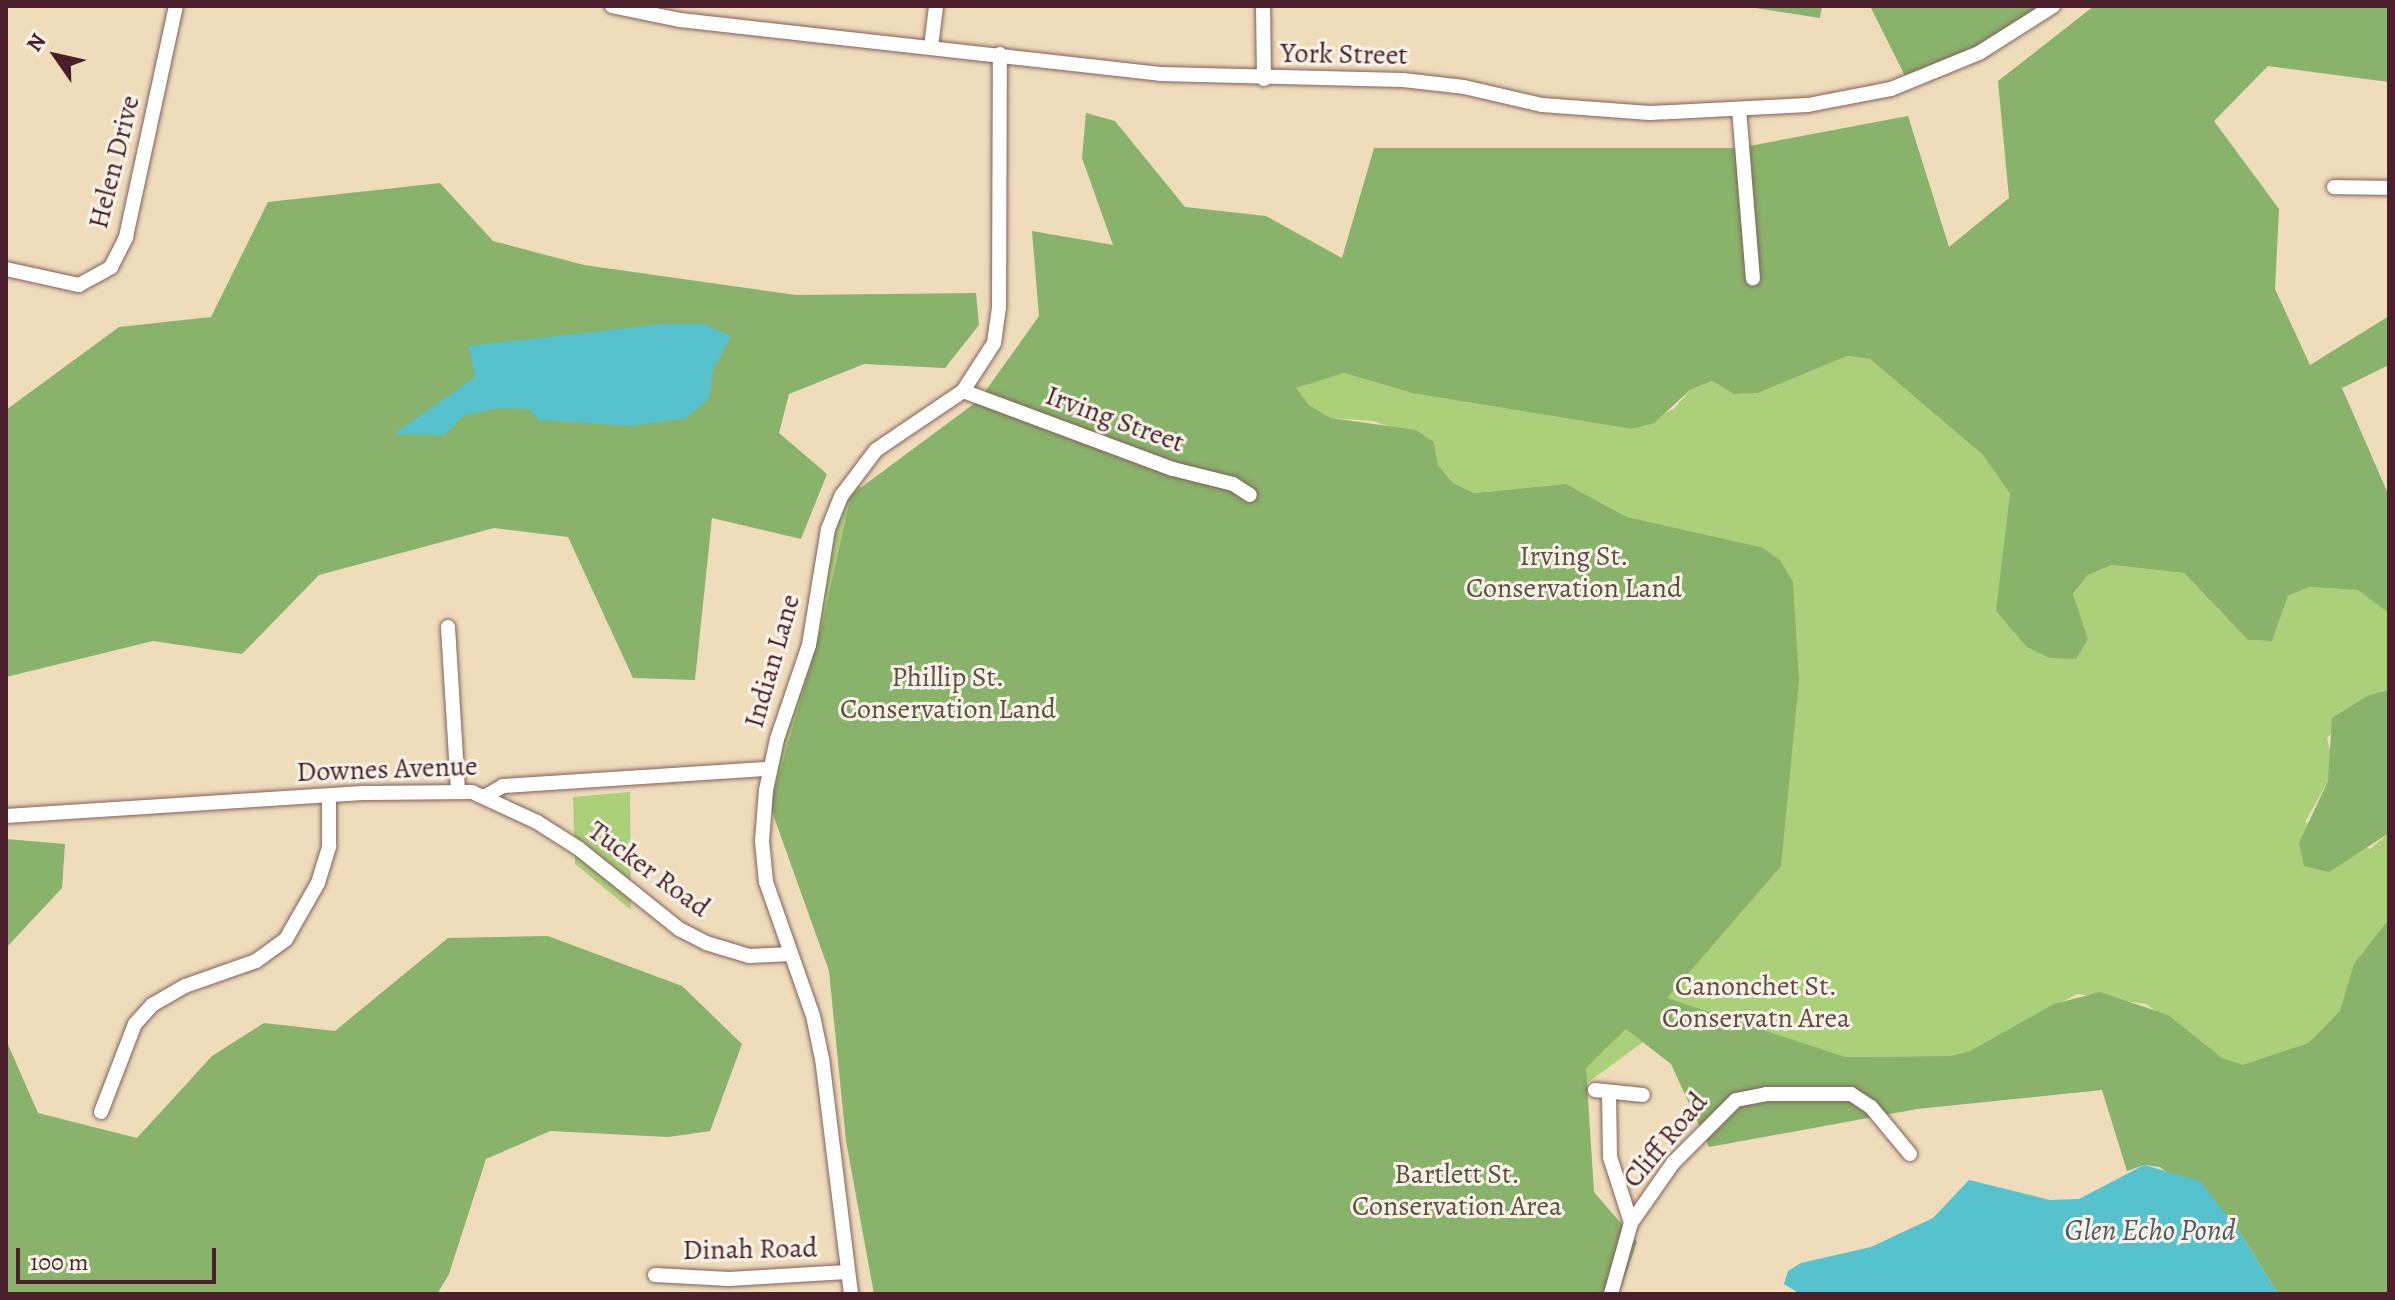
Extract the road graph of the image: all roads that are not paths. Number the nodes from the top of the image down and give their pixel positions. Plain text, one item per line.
1 (176, 6) edge
2 (612, 6) edge
3 (936, 6) edge
4 (1263, 6) edge
5 (2053, 6) edge
6 (931, 47) junction
7 (1000, 54) junction
8 (1264, 79) junction
9 (1739, 109) junction
10 (2334, 187) dead end
11 (2389, 188) edge
12 (6, 269) edge
13 (1753, 278) dead end
14 (963, 391) junction
15 (1250, 495) dead end
16 (448, 627) dead end
17 (769, 769) junction
18 (458, 791) junction
19 (329, 796) junction
20 (484, 797) junction
21 (6, 816) edge
22 (791, 954) junction
23 (1643, 1095) dead end
24 (101, 1112) dead end
25 (1910, 1154) dead end
26 (1631, 1223) junction
27 (847, 1272) junction
28 (655, 1275) dead end
29 (851, 1294) edge
30 (1611, 1294) edge

1 - 12 street, Helen Drive
2 - 6 street, York Street
3 - 6 street
4 - 8 street
5 - 9 street, York Street
6 - 7 street, York Street
7 - 8 street, York Street
7 - 14 street, Indian Lane
8 - 9 street, York Street
9 - 13 street
10 - 11 street
14 - 15 street, Irving Street
14 - 17 street, Indian Lane
16 - 18 street
17 - 20 street, Downes Avenue
17 - 22 street, Indian Lane
18 - 19 street, Downes Avenue
18 - 20 street, Downes Avenue
19 - 21 street, Downes Avenue
19 - 24 street
20 - 22 street, Tucker Road
22 - 27 street, Indian Lane
23 - 26 street
25 - 26 street, Cliff Road
26 - 30 street
27 - 28 street, Dinah Road
27 - 29 street, Indian Lane

